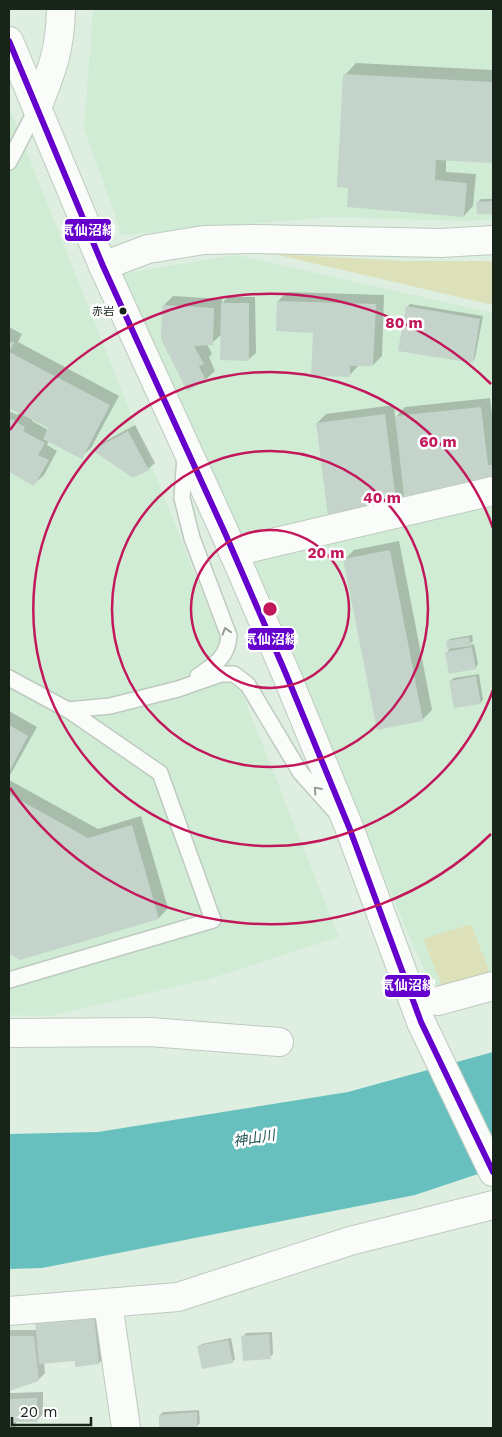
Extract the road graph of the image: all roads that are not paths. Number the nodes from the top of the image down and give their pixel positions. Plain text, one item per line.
1 (61, 9) edge
2 (9, 40) edge
3 (37, 108) junction
4 (9, 162) edge
5 (493, 240) edge
6 (103, 266) junction
7 (186, 448) junction
8 (493, 491) edge
9 (233, 552) junction
10 (9, 678) edge
11 (178, 689) junction
12 (67, 709) junction
13 (349, 827) junction
14 (9, 980) edge
15 (493, 986) edge
16 (430, 1012) junction
17 (9, 1033) edge
18 (279, 1042) dead end
19 (493, 1172) edge
20 (493, 1205) edge
21 (108, 1304) junction
22 (9, 1311) edge
23 (126, 1428) edge

1 - 3 street
2 - 3 street
3 - 4 lane
3 - 6 street
5 - 6 street
6 - 7 street
7 - 9 street
11 -> 7 lane
8 - 9 street
9 - 13 street
10 - 12 lane
11 - 12 lane
13 -> 11 lane
12 - 14 lane
13 - 16 street
15 - 16 street
16 - 19 street
17 - 18 street
20 - 21 street
21 - 22 street
21 - 23 street

